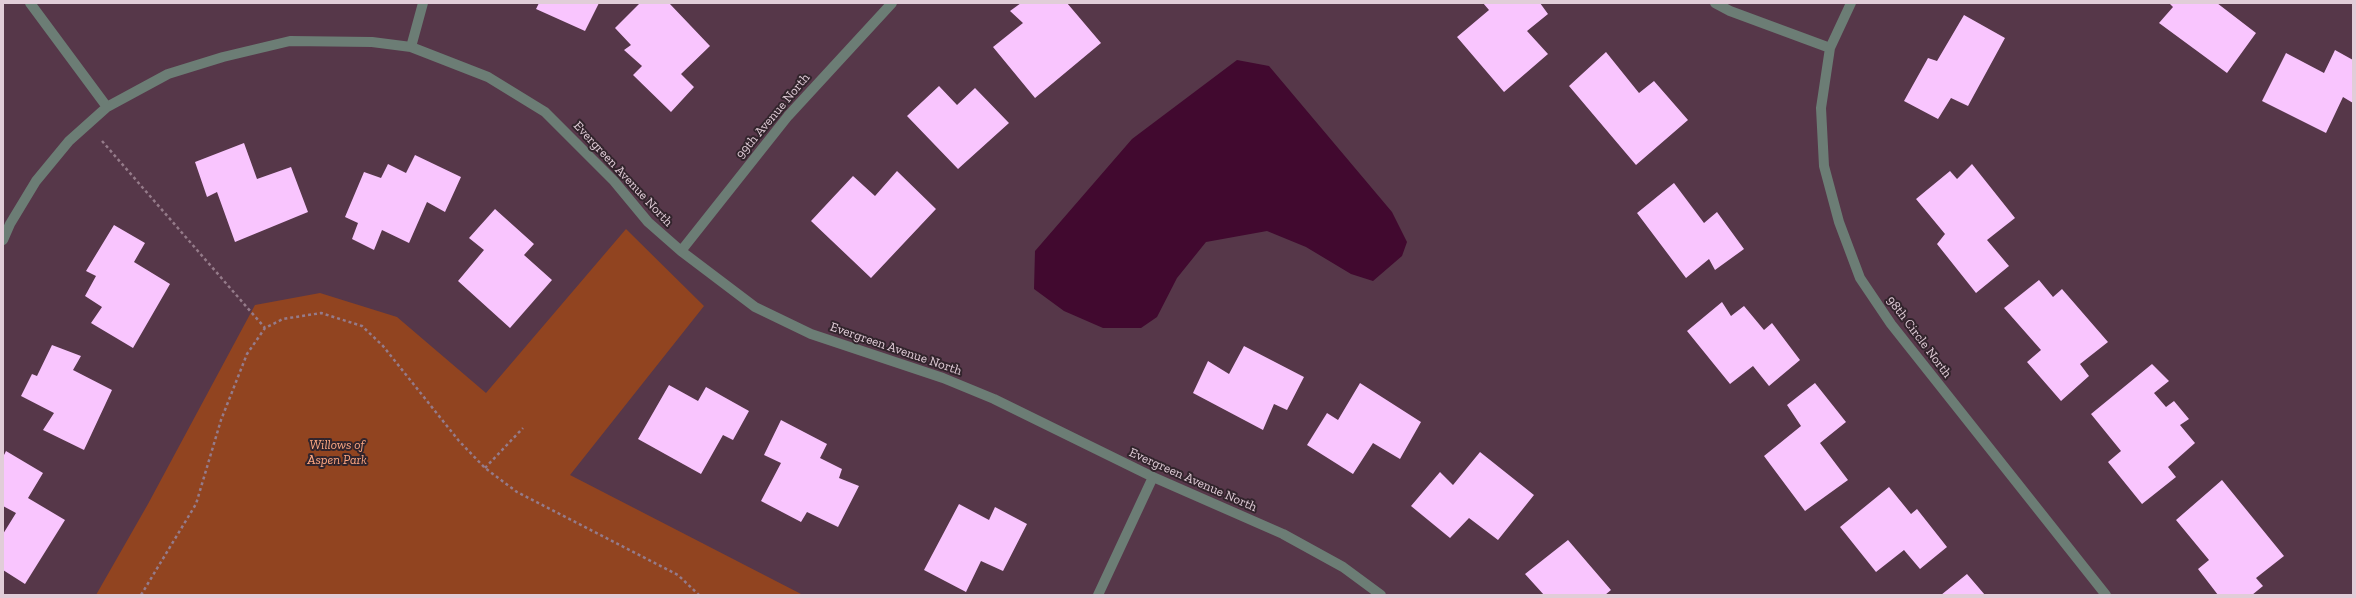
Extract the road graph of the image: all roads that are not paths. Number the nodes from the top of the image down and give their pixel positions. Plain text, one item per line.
1 (30, 3) edge
2 (423, 3) edge
3 (892, 3) edge
4 (1715, 3) edge
5 (1851, 3) edge
6 (411, 48) junction
7 (1830, 48) junction
8 (107, 107) junction
9 (3, 240) edge
10 (681, 251) junction
11 (1152, 477) junction
12 (1098, 595) edge
13 (1381, 595) edge
14 (2106, 595) edge

1 - 8 street
2 - 6 street
3 - 10 street, 99th Avenue North
4 - 7 street
5 - 7 street, 98th Circle North
6 - 8 street, Evergreen Avenue North
6 - 10 street, Evergreen Avenue North
7 - 14 street, 98th Circle North
8 - 9 street, Evergreen Avenue North
10 - 11 street, Evergreen Avenue North
11 - 12 street
11 - 13 street, Evergreen Avenue North

